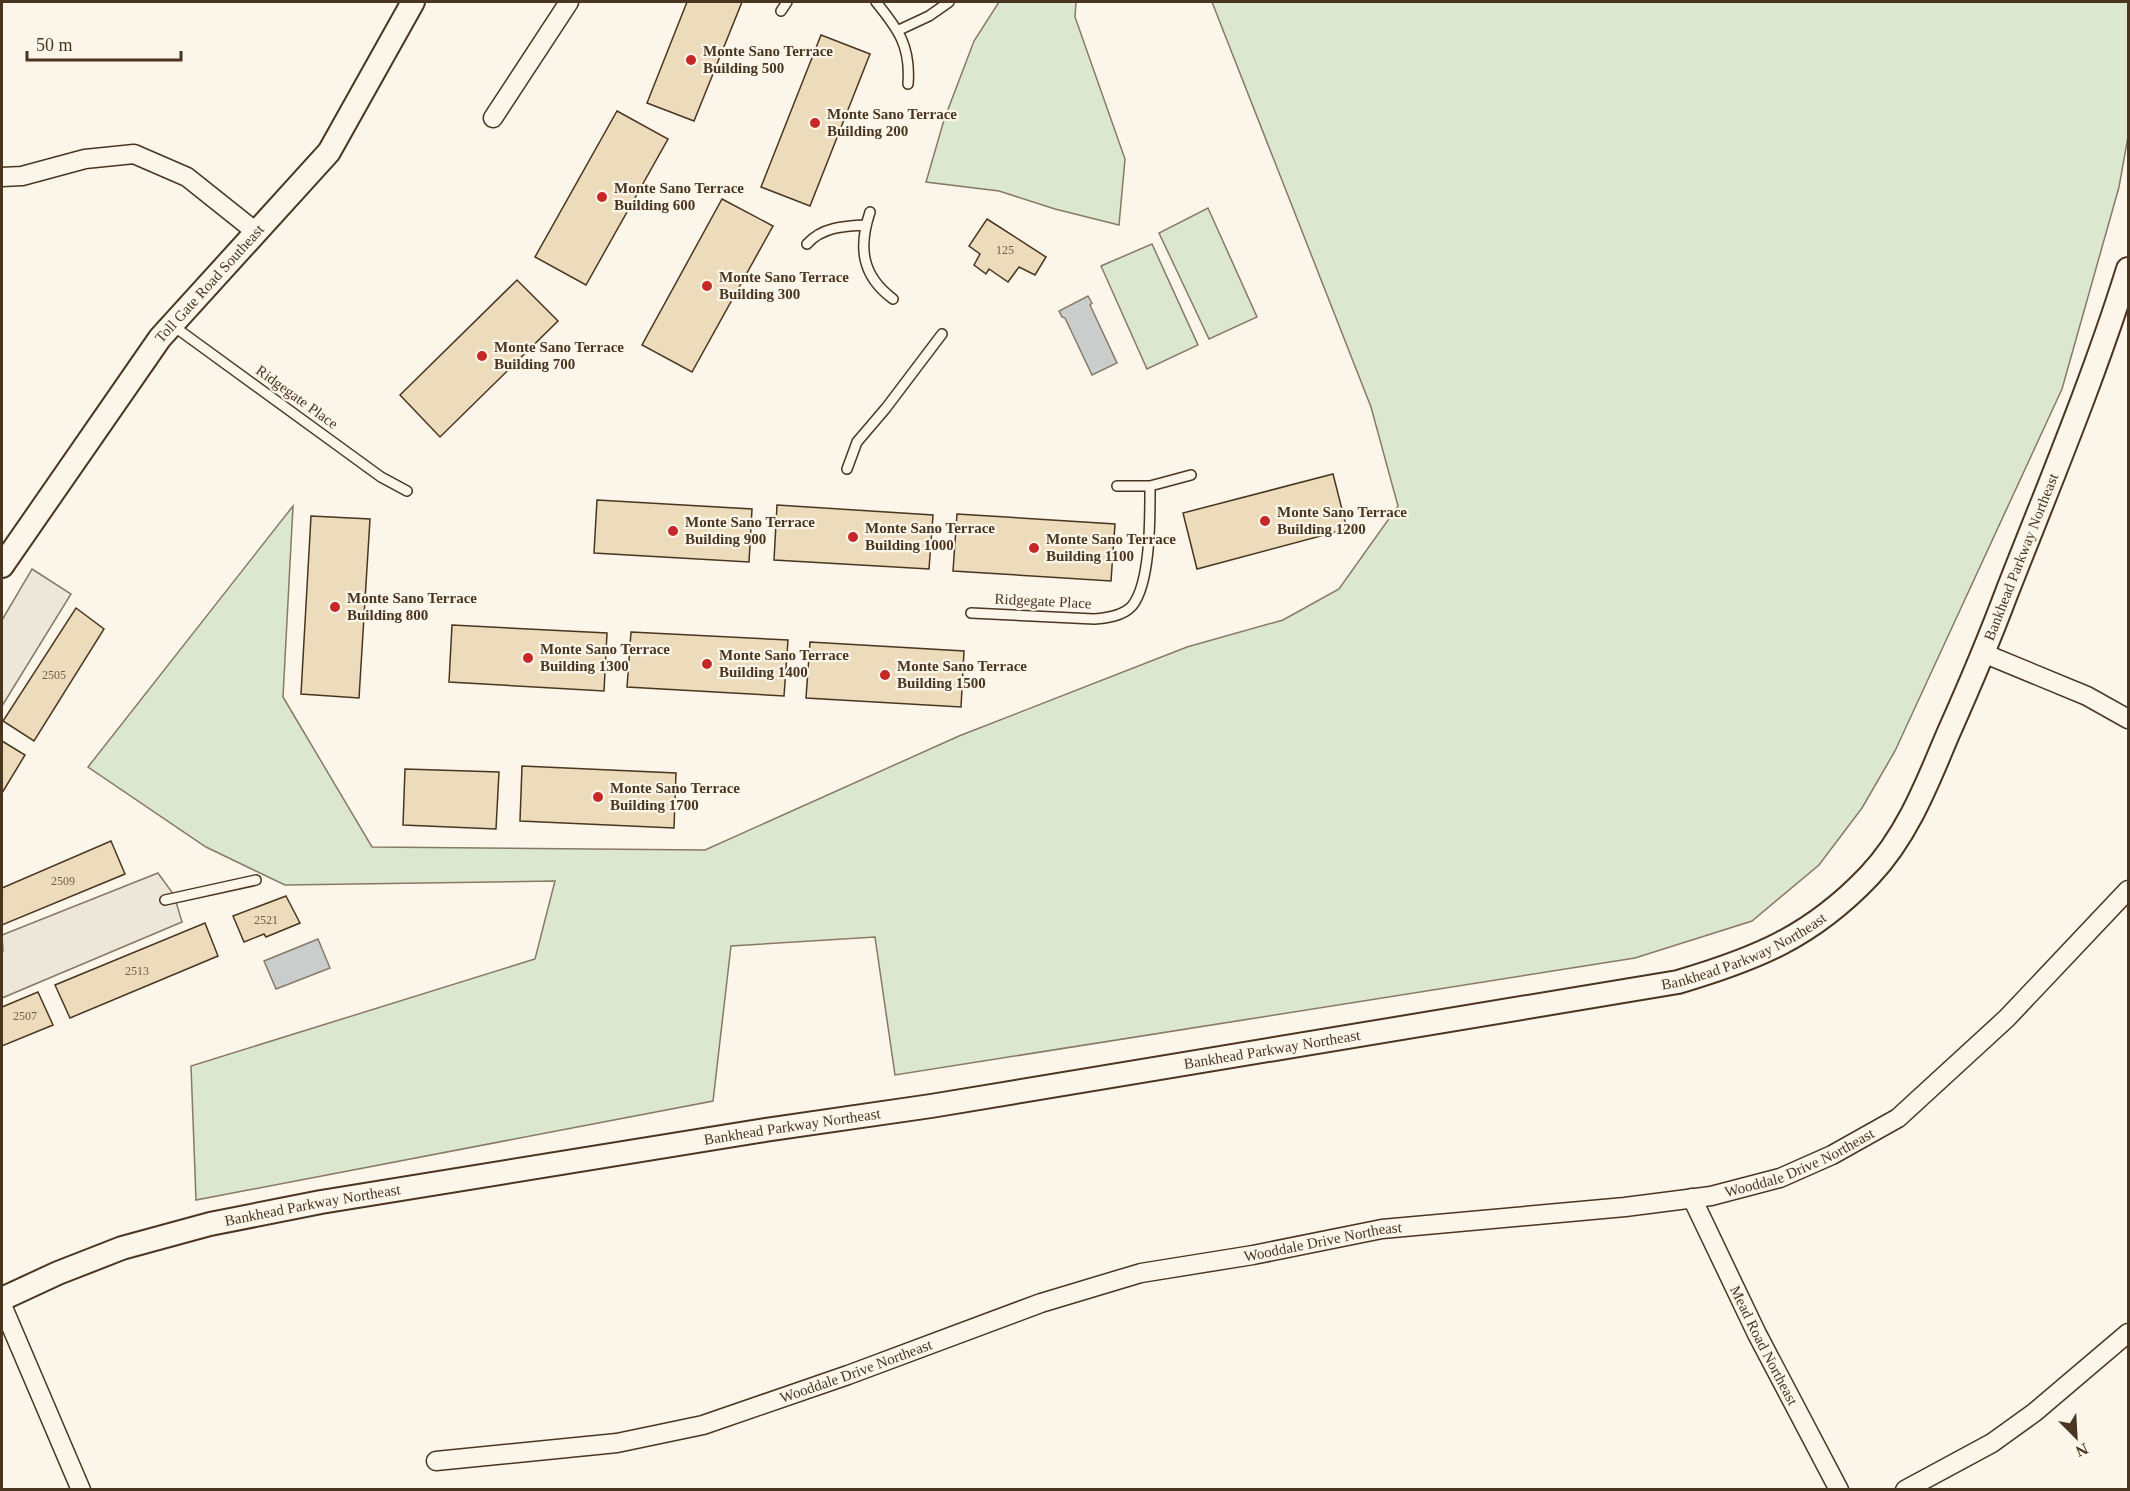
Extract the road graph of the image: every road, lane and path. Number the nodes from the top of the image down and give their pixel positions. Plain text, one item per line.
1 (413, 2) edge
2 (569, 2) edge
3 (787, 2) edge
4 (876, 2) edge
5 (949, 2) edge
6 (781, 11) dead end
7 (899, 30) junction
8 (908, 84) dead end
9 (493, 118) dead end
10 (2, 177) edge
11 (870, 212) dead end
12 (866, 225) junction
13 (256, 232) junction
14 (807, 244) dead end
15 (2128, 269) edge
16 (893, 299) dead end
17 (172, 325) junction
18 (942, 334) dead end
19 (847, 469) dead end
20 (1191, 475) dead end
21 (1117, 486) dead end
22 (1150, 486) junction
23 (407, 491) dead end
24 (2, 566) edge
25 (971, 613) dead end
26 (1983, 653) junction
27 (2128, 719) edge
28 (256, 880) dead end
29 (2128, 890) edge
30 (165, 900) dead end
31 (1692, 1198) junction
32 (2, 1299) edge
33 (2, 1305) edge
34 (2128, 1333) edge
35 (436, 1461) dead end
36 (81, 1490) edge
37 (1839, 1490) edge
38 (1905, 1490) edge

1 - 13 street, Toll Gate Road Southeast
2 - 9 street
3 - 6 lane
4 - 7 lane
5 - 7 lane
7 - 8 lane
10 - 13 street
11 - 12 lane
12 - 14 lane
12 - 16 lane
13 - 17 street, Toll Gate Road Southeast
15 - 26 street, Bankhead Parkway Northeast
17 - 23 lane, Ridgegate Place
17 - 24 street, Toll Gate Road Southeast
18 - 19 lane
20 - 22 lane
21 - 22 lane
22 - 25 lane, Ridgegate Place
26 - 27 street
26 - 32 street, Bankhead Parkway Northeast
28 - 30 lane
29 - 31 street, Wooddale Drive Northeast
31 - 35 street, Wooddale Drive Northeast
31 - 37 street, Mead Road Northeast
33 - 36 street
34 - 38 street

